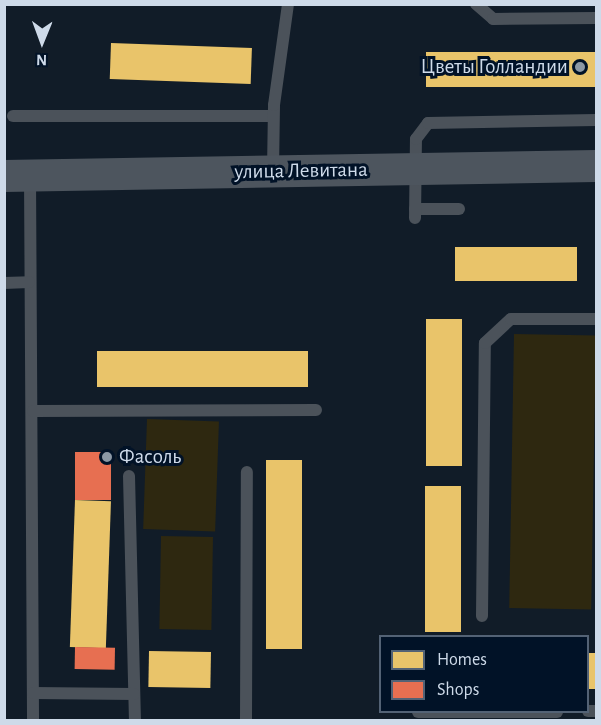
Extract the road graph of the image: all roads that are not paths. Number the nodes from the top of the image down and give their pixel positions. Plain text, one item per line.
1 (288, 4) edge
2 (476, 4) edge
3 (597, 18) edge
4 (13, 116) dead end
5 (273, 117) junction
6 (597, 120) edge
7 (597, 166) edge
8 (416, 169) junction
9 (273, 171) junction
10 (17, 176) edge
11 (459, 209) dead end
12 (29, 282) junction
13 (4, 283) edge
14 (597, 319) edge
15 (316, 410) dead end
16 (33, 411) junction
17 (246, 472) dead end
18 (129, 476) dead end
19 (482, 616) dead end
20 (33, 693) junction
21 (134, 694) junction
22 (33, 720) edge
23 (135, 720) edge
24 (246, 720) edge

1 - 5 lane
2 - 3 lane
4 - 5 lane
5 - 9 lane
6 - 8 lane
7 - 8 street, улица Левитана
8 - 9 street, улица Левитана
8 - 11 lane
9 - 10 street, улица Левитана
10 - 12 lane
12 - 13 lane
12 - 16 lane
14 - 19 lane
15 - 16 lane
16 - 20 lane
17 - 24 lane
18 - 21 lane
20 - 21 lane
20 - 22 lane
21 - 23 lane

